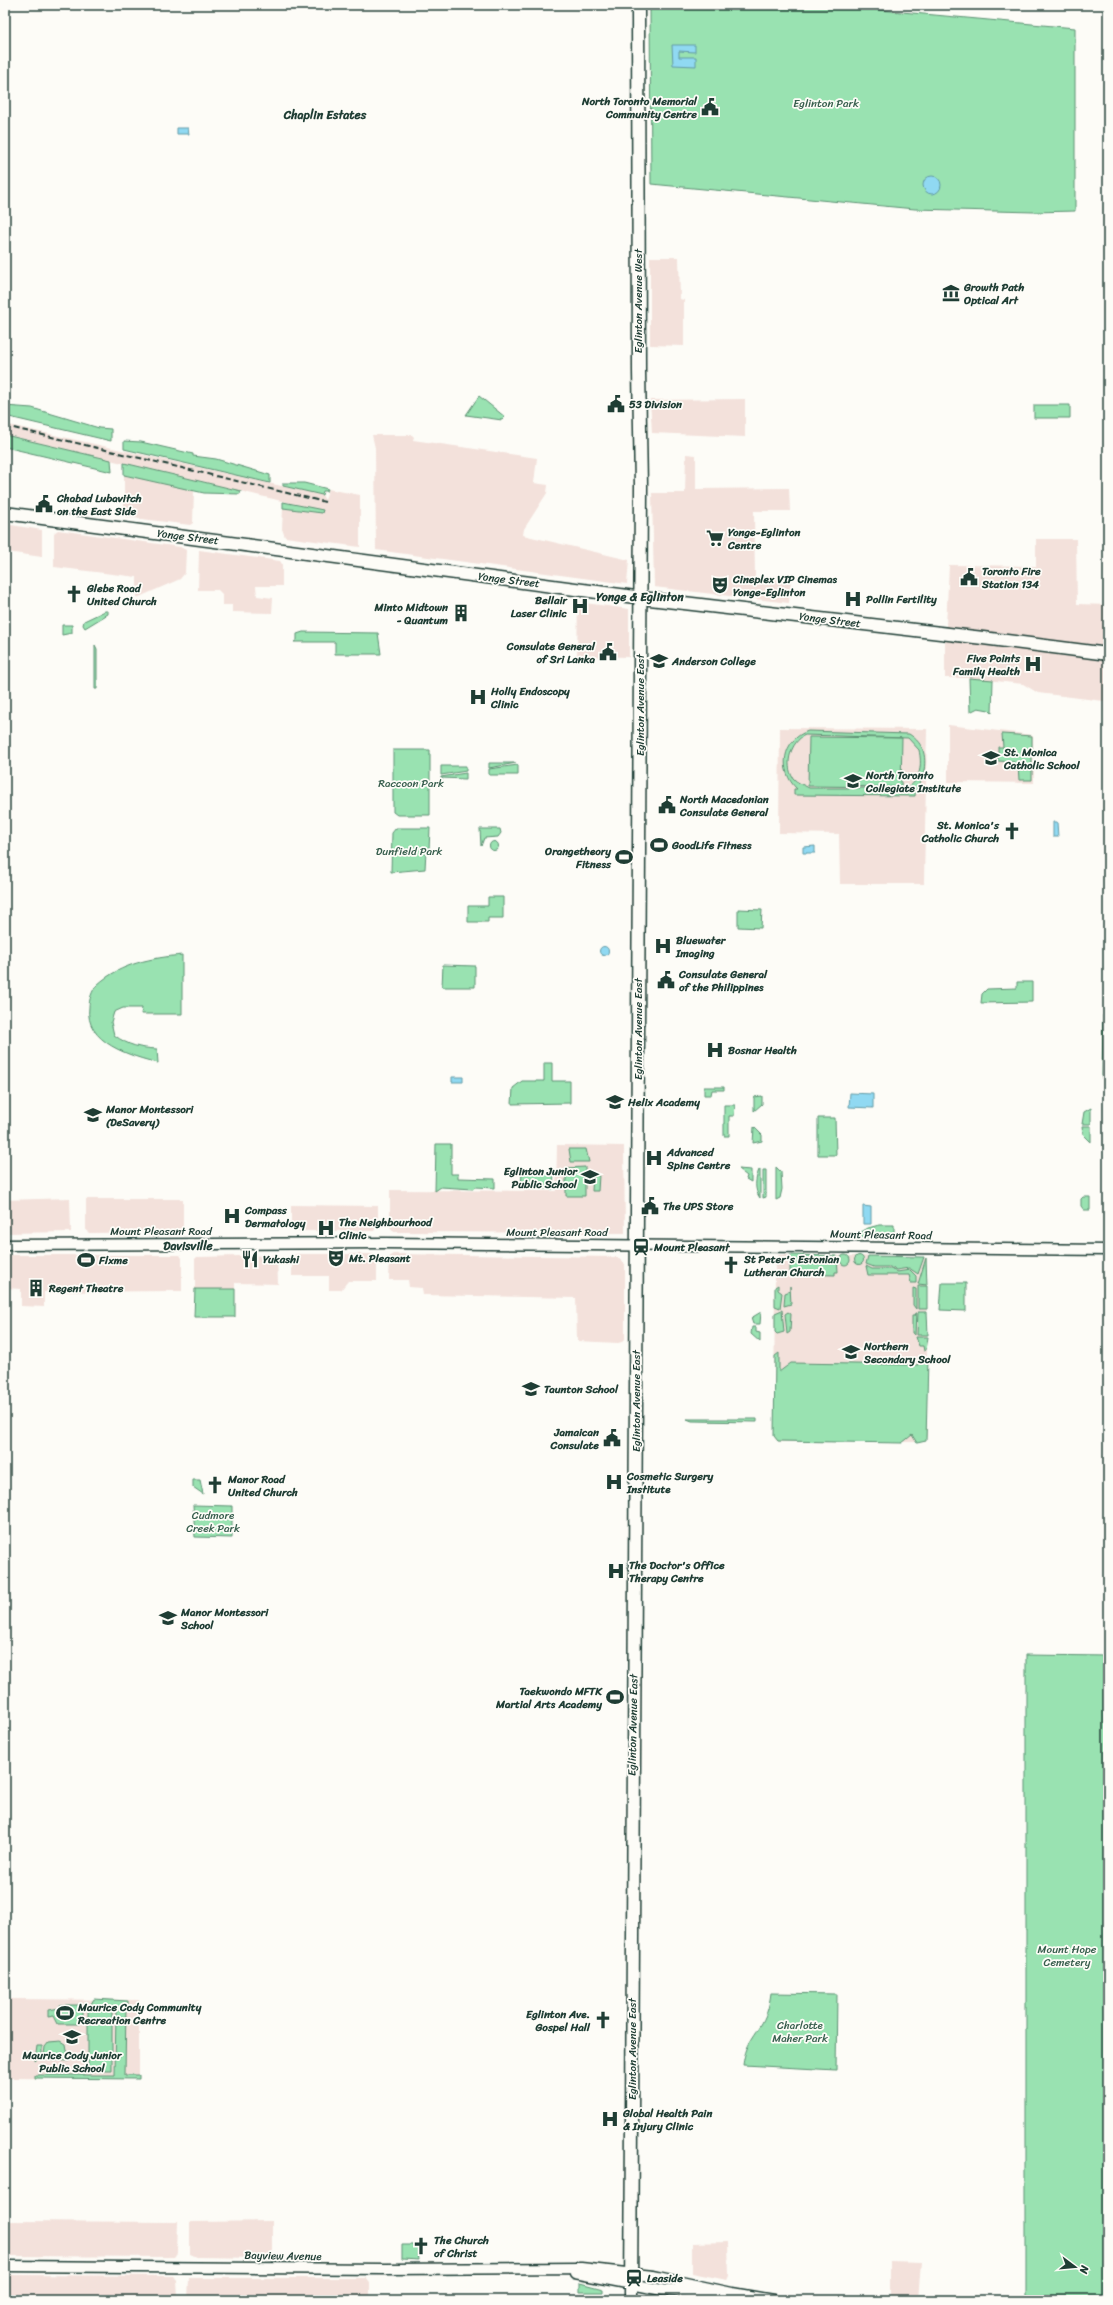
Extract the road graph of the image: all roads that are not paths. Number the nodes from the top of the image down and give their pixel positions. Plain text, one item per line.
1 (638, 5) edge
2 (5, 513) edge
3 (640, 597) junction
4 (1108, 654) edge
5 (5, 1245) edge
6 (636, 1245) junction
7 (1108, 1250) edge
8 (5, 2266) edge
9 (631, 2278) junction
10 (631, 2300) edge
11 (773, 2300) edge

1 - 3 main road, Eglinton Avenue West
2 - 3 main road, Yonge Street
3 - 4 main road, Yonge Street
3 - 6 main road, Eglinton Avenue East
5 - 6 main road, Mount Pleasant Road
6 - 7 main road, Mount Pleasant Road
6 - 9 main road, Eglinton Avenue East
8 - 9 main road, Bayview Avenue
9 - 10 main road, Eglinton Avenue East
9 - 11 main road, Bayview Avenue

